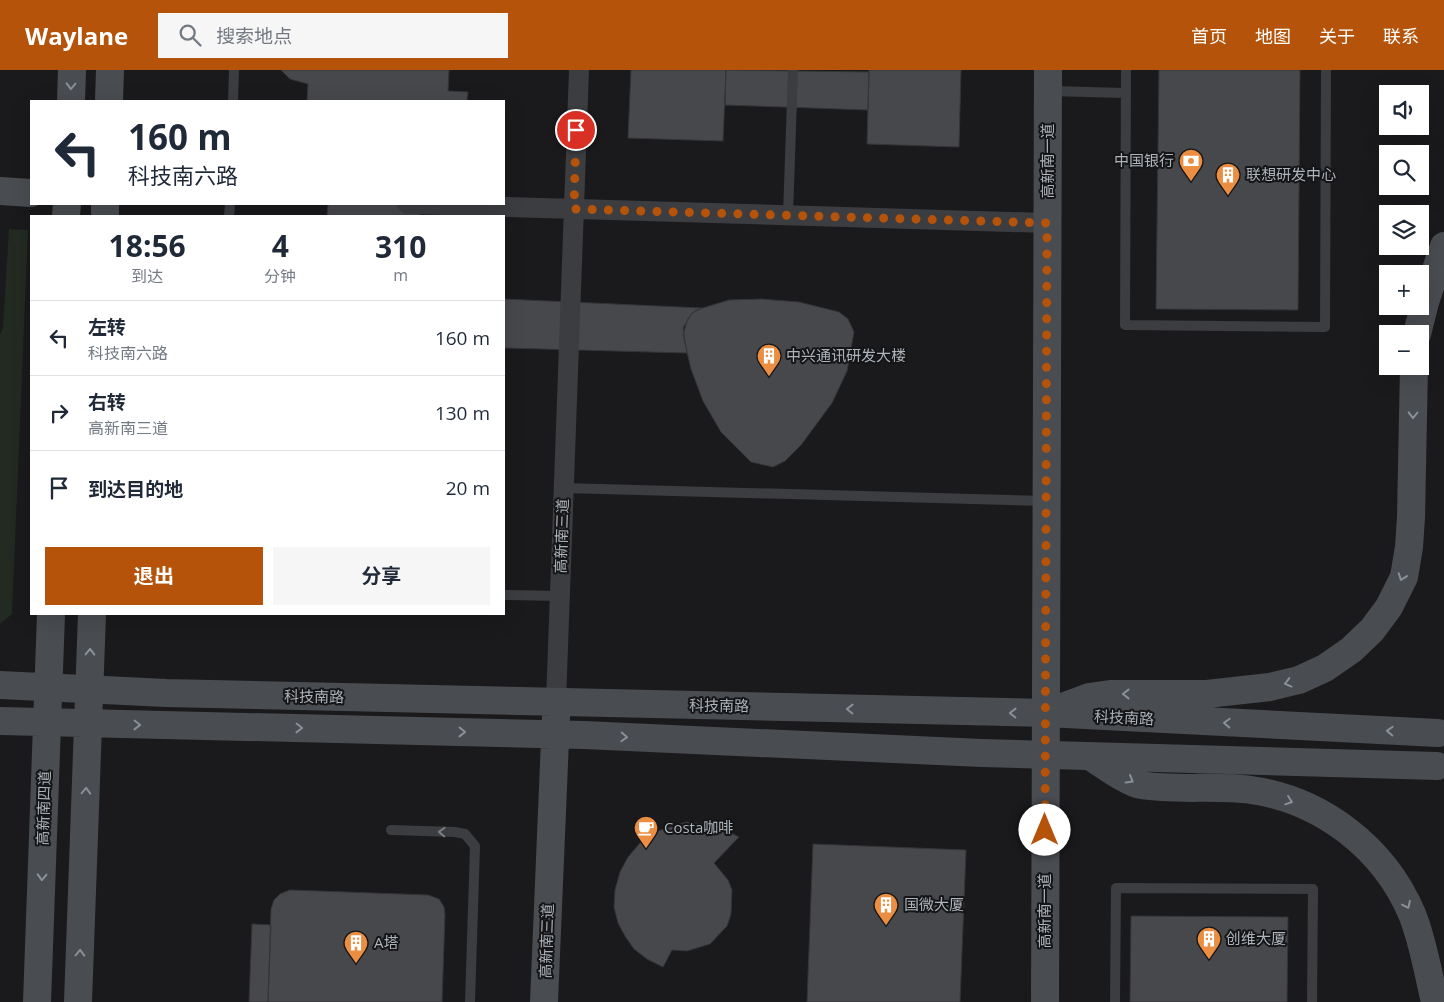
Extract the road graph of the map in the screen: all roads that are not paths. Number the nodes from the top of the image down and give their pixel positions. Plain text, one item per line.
1 (72, 70) edge
2 (110, 70) edge
3 (234, 70) edge
4 (578, 70) edge
5 (793, 70) edge
6 (1126, 70) edge
7 (1326, 70) edge
8 (1048, 81) edge
9 (1126, 93) junction
10 (71, 100) edge
11 (109, 100) edge
12 (233, 100) edge
13 (0, 191) edge
14 (30, 192) edge
15 (441, 205) edge
16 (574, 209) junction
17 (788, 216) junction
18 (1047, 223) junction
19 (1444, 246) edge
20 (1419, 325) edge
21 (1414, 375) edge
22 (564, 488) junction
23 (1047, 501) junction
24 (505, 595) edge
25 (560, 596) junction
26 (52, 615) edge
27 (92, 615) edge
28 (0, 685) edge
29 (49, 687) junction
30 (89, 690) junction
31 (556, 702) junction
32 (1046, 713) junction
33 (0, 721) edge
34 (47, 723) junction
35 (88, 724) junction
36 (1438, 733) dead end
37 (555, 734) junction
38 (1046, 754) junction
39 (1088, 756) junction
40 (1438, 766) dead end
41 (391, 830) dead end
42 (38, 1002) edge
43 (78, 1002) edge
44 (470, 1002) edge
45 (544, 1002) edge
46 (1045, 1002) edge
47 (1115, 1002) edge
48 (1312, 1002) edge
49 (1435, 1002) edge

1 -> 10 main road
2 - 11 main road
3 - 12 lane
4 - 16 street, 高新南三道
5 - 17 lane
6 - 9 lane
7 - 9 lane
8 - 9 lane
8 - 18 main road, 高新南一道
13 - 14 main road
15 - 16 street
16 - 17 street
16 - 22 street, 高新南三道
17 - 18 street
18 - 23 main road, 高新南一道
19 - 20 main road
21 -> 32 main road
22 - 23 lane
22 - 25 street, 高新南三道
23 - 32 main road, 高新南一道
24 - 25 lane
25 - 31 street, 高新南三道
26 - 29 main road, 高新南四道
30 -> 27 main road
28 - 29 main road, 科技南路
29 - 30 main road, 科技南路
29 - 34 main road, 高新南四道
30 - 31 main road, 科技南路
30 - 35 main road
32 -> 31 main road, 科技南路
31 - 37 main road, 高新南三道
36 -> 32 main road, 科技南路
32 - 38 main road, 高新南一道
33 - 34 main road
34 - 35 main road
34 -> 42 main road, 高新南四道
35 -> 37 main road
43 -> 35 main road
37 -> 38 main road
37 - 45 main road, 高新南三道
38 - 39 main road
38 - 46 main road, 高新南一道
39 - 40 main road
39 -> 49 main road
44 -> 41 lane
47 - 48 lane

